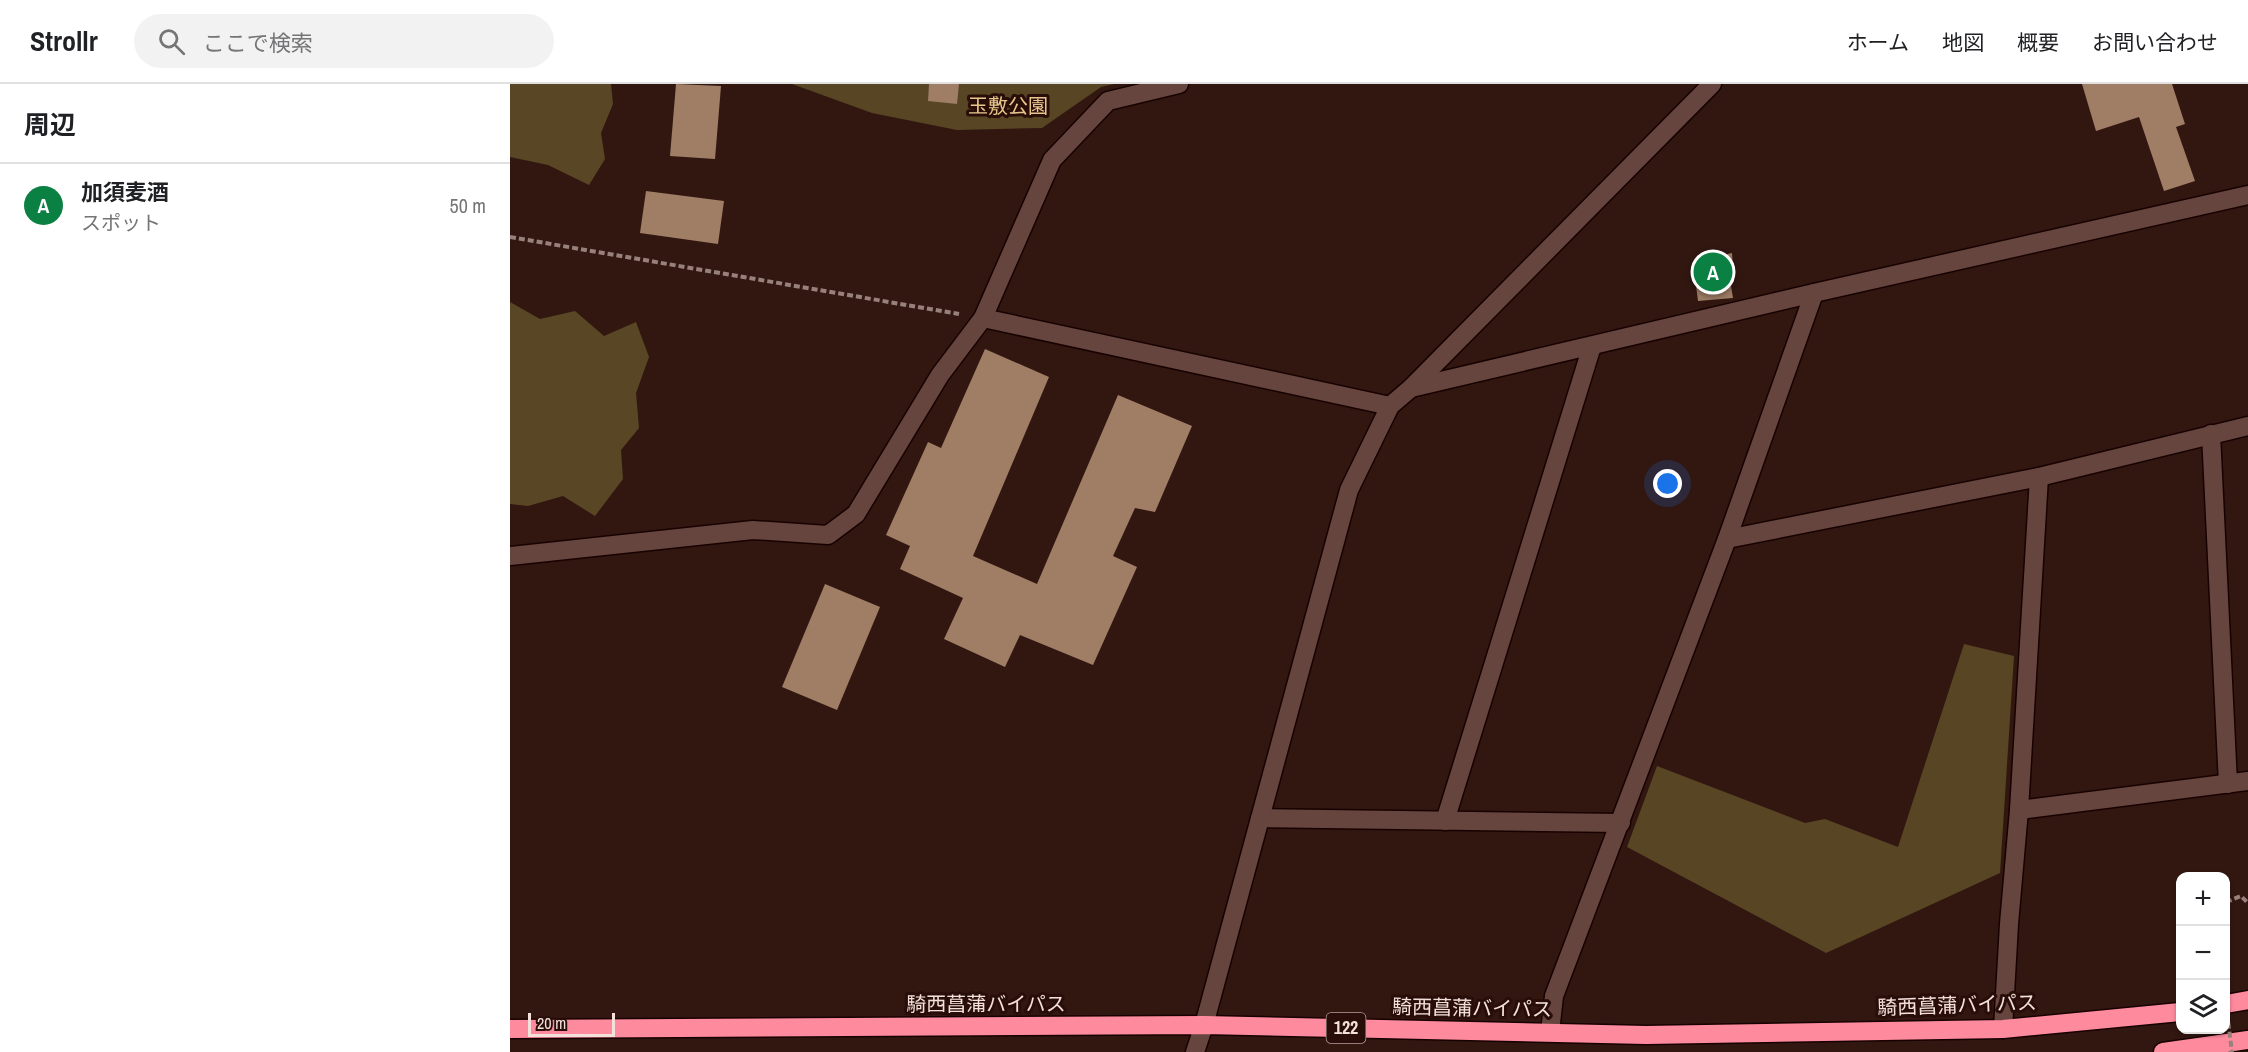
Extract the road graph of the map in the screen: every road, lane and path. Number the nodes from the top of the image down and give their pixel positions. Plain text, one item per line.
1 (1179, 84) edge
2 (1712, 84) edge
3 (2248, 195) edge
4 (510, 237) edge
5 (1814, 293) junction
6 (983, 318) junction
7 (1592, 346) junction
8 (1411, 388) junction
9 (1390, 406) junction
10 (2248, 426) edge
11 (2211, 434) junction
12 (2039, 477) junction
13 (1727, 539) junction
14 (510, 556) edge
15 (2248, 781) edge
16 (2228, 784) junction
17 (2019, 810) junction
18 (1260, 818) junction
19 (1445, 821) junction
20 (1621, 822) junction
21 (2230, 900) edge
22 (2248, 903) edge
23 (2248, 1000) edge
24 (2230, 1003) edge
25 (2176, 1012) edge
26 (1204, 1025) junction
27 (510, 1029) edge
28 (2003, 1029) junction
29 (1550, 1032) junction
30 (2230, 1034) edge
31 (2248, 1040) edge
32 (2191, 1051) edge
33 (1195, 1052) edge
34 (2163, 1052) edge
35 (2232, 1052) edge

1 - 6 street
2 - 8 street
3 - 5 street
4 - 6 path
5 - 7 street
5 - 13 street
6 - 9 street
6 - 14 street
7 - 8 street
7 - 19 street
8 - 9 street
9 - 18 street
10 - 11 street
11 - 12 street
11 - 16 street
12 - 13 street
12 - 17 street
13 - 20 street
15 - 16 street
16 - 17 street
17 - 28 street
18 - 19 street
18 - 26 street
19 - 20 street
20 - 29 street
21 - 22 path
23 - 24 highway
25 - 28 highway, 騎西菖蒲バイパス / 122
26 - 27 highway, 騎西菖蒲バイパス / 122
26 - 29 highway, 騎西菖蒲バイパス / 122
26 - 33 street
28 - 29 highway, 騎西菖蒲バイパス / 122
30 - 35 path, bridge
31 - 32 highway
32 - 34 highway

